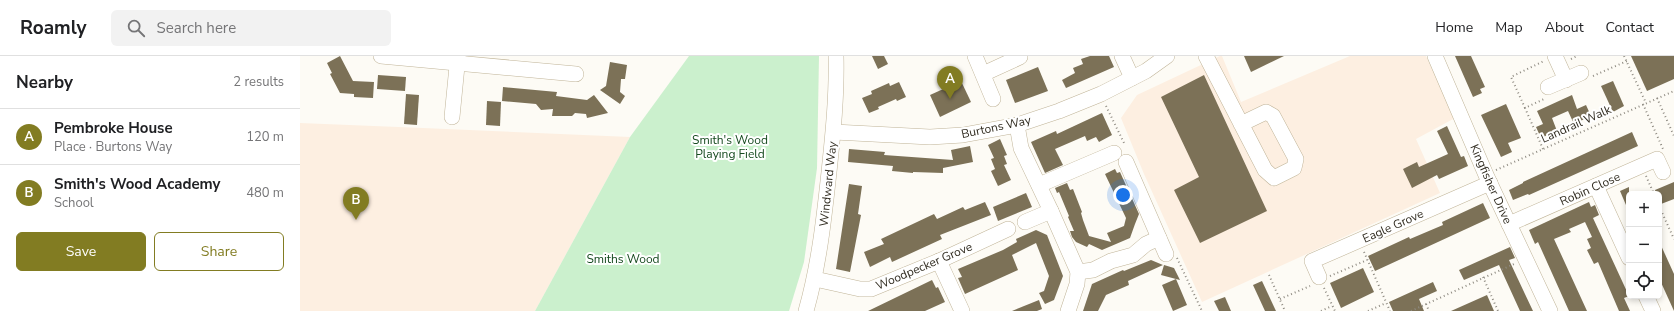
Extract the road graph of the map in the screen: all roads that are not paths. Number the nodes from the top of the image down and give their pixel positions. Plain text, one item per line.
1 (381, 56) edge
2 (836, 56) edge
3 (975, 56) edge
4 (1122, 56) edge
5 (1167, 56) edge
6 (1206, 56) edge
7 (1435, 56) edge
8 (1020, 58) dead end
9 (1551, 58) edge
10 (458, 60) edge
11 (576, 74) dead end
12 (983, 74) junction
13 (1587, 75) road end
14 (1132, 78) junction
15 (1566, 80) junction
16 (1547, 93) road end
17 (993, 99) dead end
18 (452, 117) dead end
19 (1241, 124) dead end
20 (1016, 125) junction
21 (834, 132) junction
22 (1663, 172) dead end
23 (1488, 179) junction
24 (1039, 185) junction
25 (1596, 186) junction
26 (1052, 211) junction
27 (1025, 222) dead end
28 (1508, 224) junction
29 (1008, 229) dead end
30 (1159, 238) junction
31 (1626, 251) edge
32 (1166, 254) dead end
33 (939, 261) junction
34 (1078, 272) junction
35 (1319, 277) road end
36 (815, 279) junction
37 (1647, 299) edge
38 (806, 311) edge
39 (962, 311) edge
40 (1068, 311) edge
41 (1550, 311) edge
42 (1653, 311) edge

1 - 10 street
2 - 21 street, Windward Way
3 - 12 street
4 - 14 street
5 - 14 street, Burtons Way
6 - 19 street
7 - 23 street, Kingfisher Drive
8 - 12 street
9 - 15 street
10 - 11 street
10 - 18 street
12 - 17 street
13 - 15 street
14 - 20 street, Burtons Way
15 - 16 street
20 - 21 street, Burtons Way
20 - 24 street
21 - 36 street, Windward Way
22 - 25 street, Robin Close
23 - 28 street, Kingfisher Drive
23 - 35 street, Eagle Grove
24 - 26 street
24 - 30 street
25 - 28 street, Robin Close
25 - 31 street
26 - 27 street
26 - 34 street
28 - 41 street, Kingfisher Drive
29 - 33 street, Woodpecker Grove
30 - 32 street
30 - 34 street
33 - 36 street, Woodpecker Grove
33 - 39 street
34 - 40 street
36 - 38 street, Windward Way
37 - 42 street

